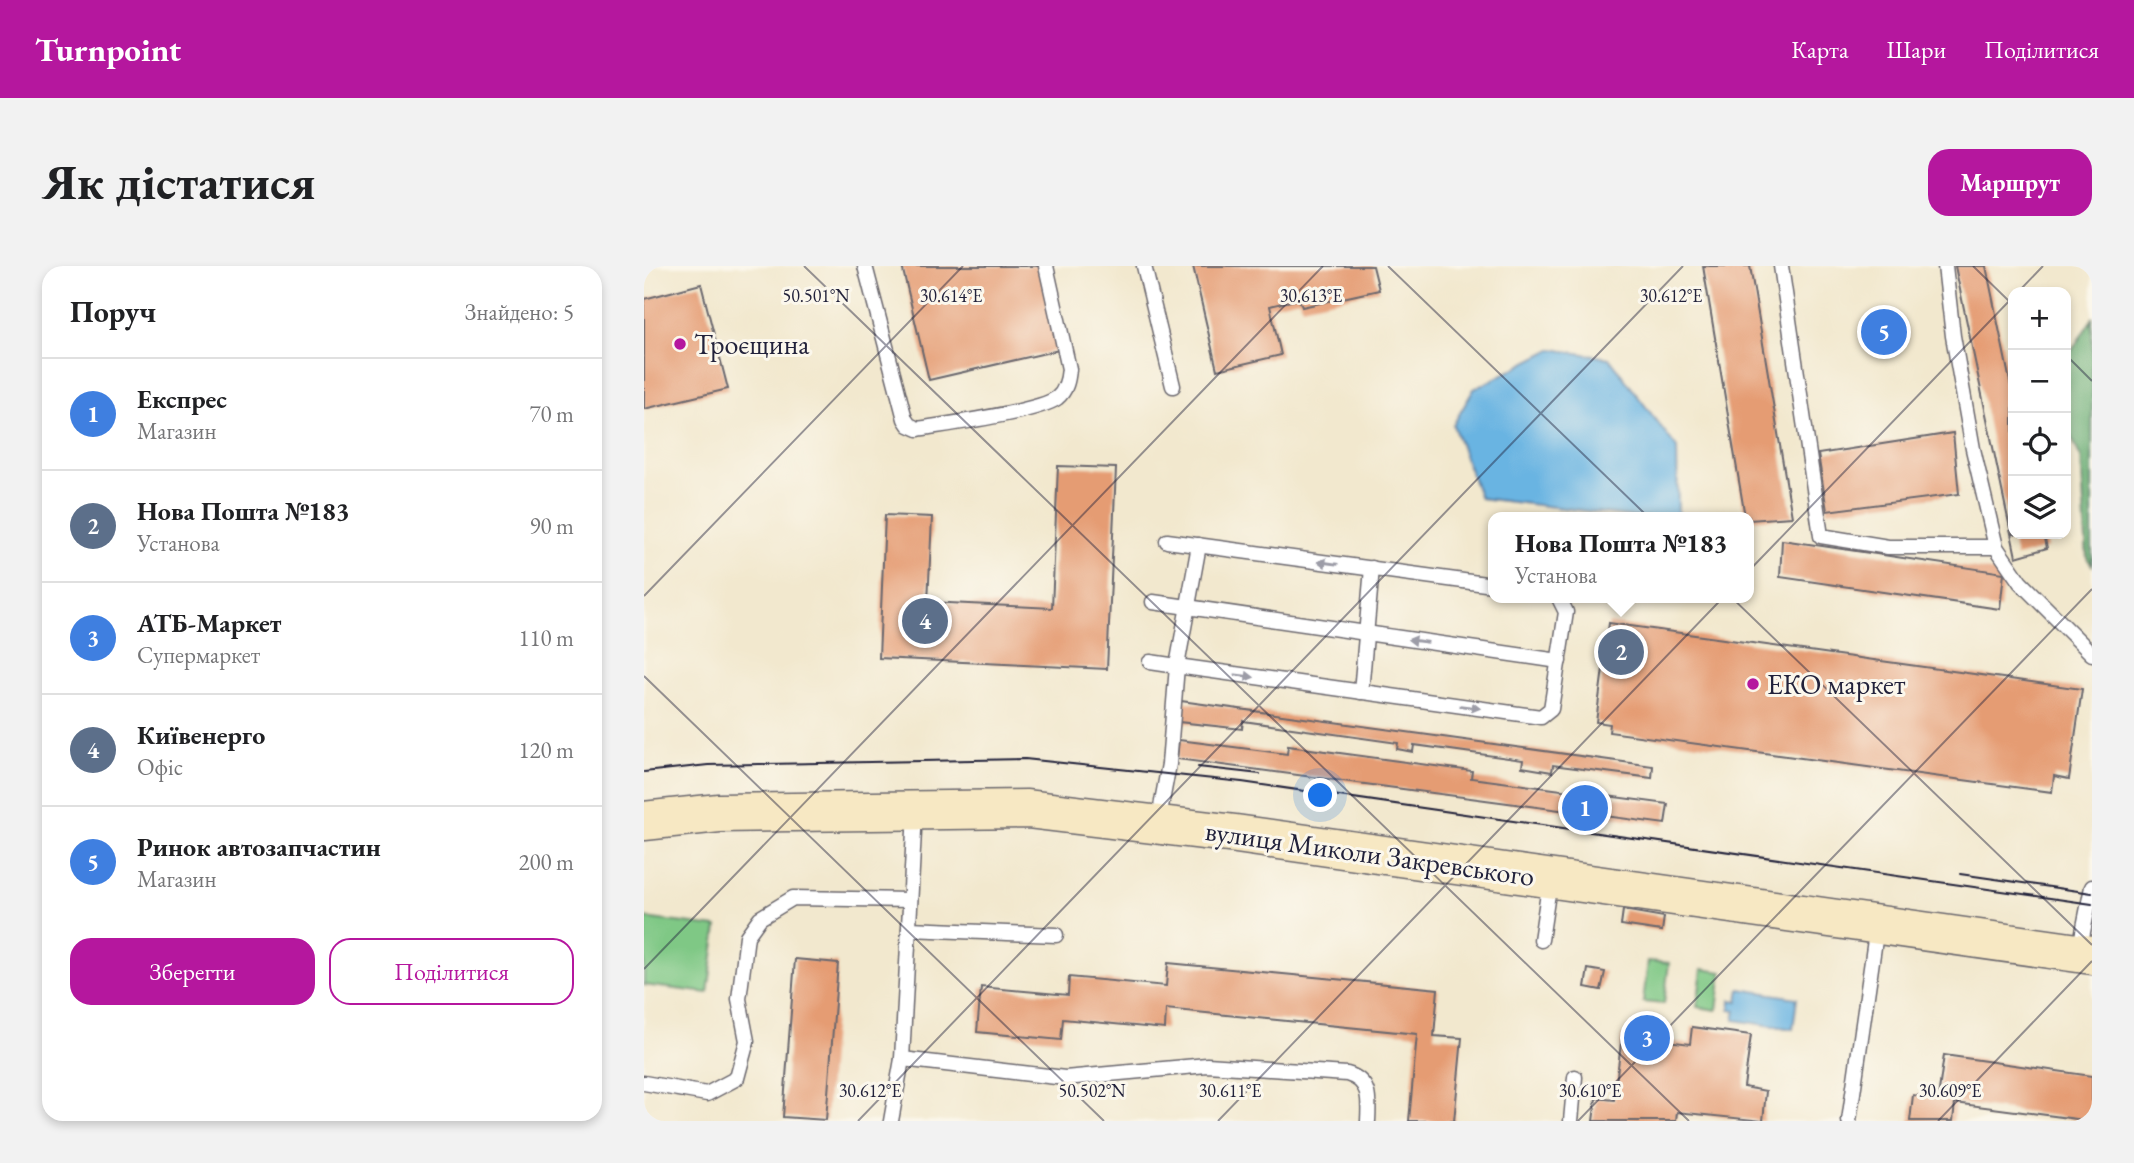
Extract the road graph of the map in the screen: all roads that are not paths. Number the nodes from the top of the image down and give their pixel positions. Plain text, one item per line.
1 (865, 266) edge
2 (1046, 266) edge
3 (1144, 266) edge
4 (1781, 266) edge
5 (1945, 266) edge
6 (1173, 386) dead end
7 (1167, 541) dead end
8 (1199, 545) junction
9 (1996, 547) junction
10 (1372, 568) junction
11 (1488, 584) edge
12 (1153, 602) dead end
13 (1562, 603) edge
14 (1186, 607) junction
15 (1367, 634) junction
16 (2092, 654) edge
17 (1559, 661) junction
18 (1150, 662) dead end
19 (1177, 666) junction
20 (1361, 692) junction
21 (915, 811) junction
22 (644, 821) edge
23 (1158, 825) junction
24 (1550, 878) junction
25 (2092, 887) edge
26 (910, 900) junction
27 (1878, 925) junction
28 (909, 929) junction
29 (1056, 936) dead end
30 (1541, 940) dead end
31 (2085, 954) edge
32 (902, 1059) junction
33 (1575, 1077) dead end
34 (644, 1083) edge
35 (891, 1121) edge
36 (1368, 1121) edge
37 (1571, 1121) edge
38 (1849, 1121) edge

1 - 2 lane
3 - 6 lane
4 - 9 lane
5 - 9 lane
7 - 8 lane
10 -> 8 lane
8 - 14 lane
9 - 16 lane
10 - 11 lane
10 - 15 lane
12 - 14 lane
13 - 17 lane
14 - 15 lane
14 - 19 lane
17 -> 15 lane
15 - 20 lane
20 -> 17 lane
18 - 19 lane
19 -> 20 lane
19 - 23 lane
21 - 22 street, вулиця Миколи Закревського
21 - 23 street, вулиця Миколи Закревського
21 - 26 lane
23 - 24 street, вулиця Миколи Закревського
24 - 27 street, вулиця Миколи Закревського
24 - 30 lane
25 - 31 lane
26 - 28 lane
26 - 34 lane
27 - 31 street, вулиця Миколи Закревського
27 - 38 lane
28 - 29 lane
28 - 32 lane
32 - 35 lane
32 - 36 lane
33 - 37 lane

